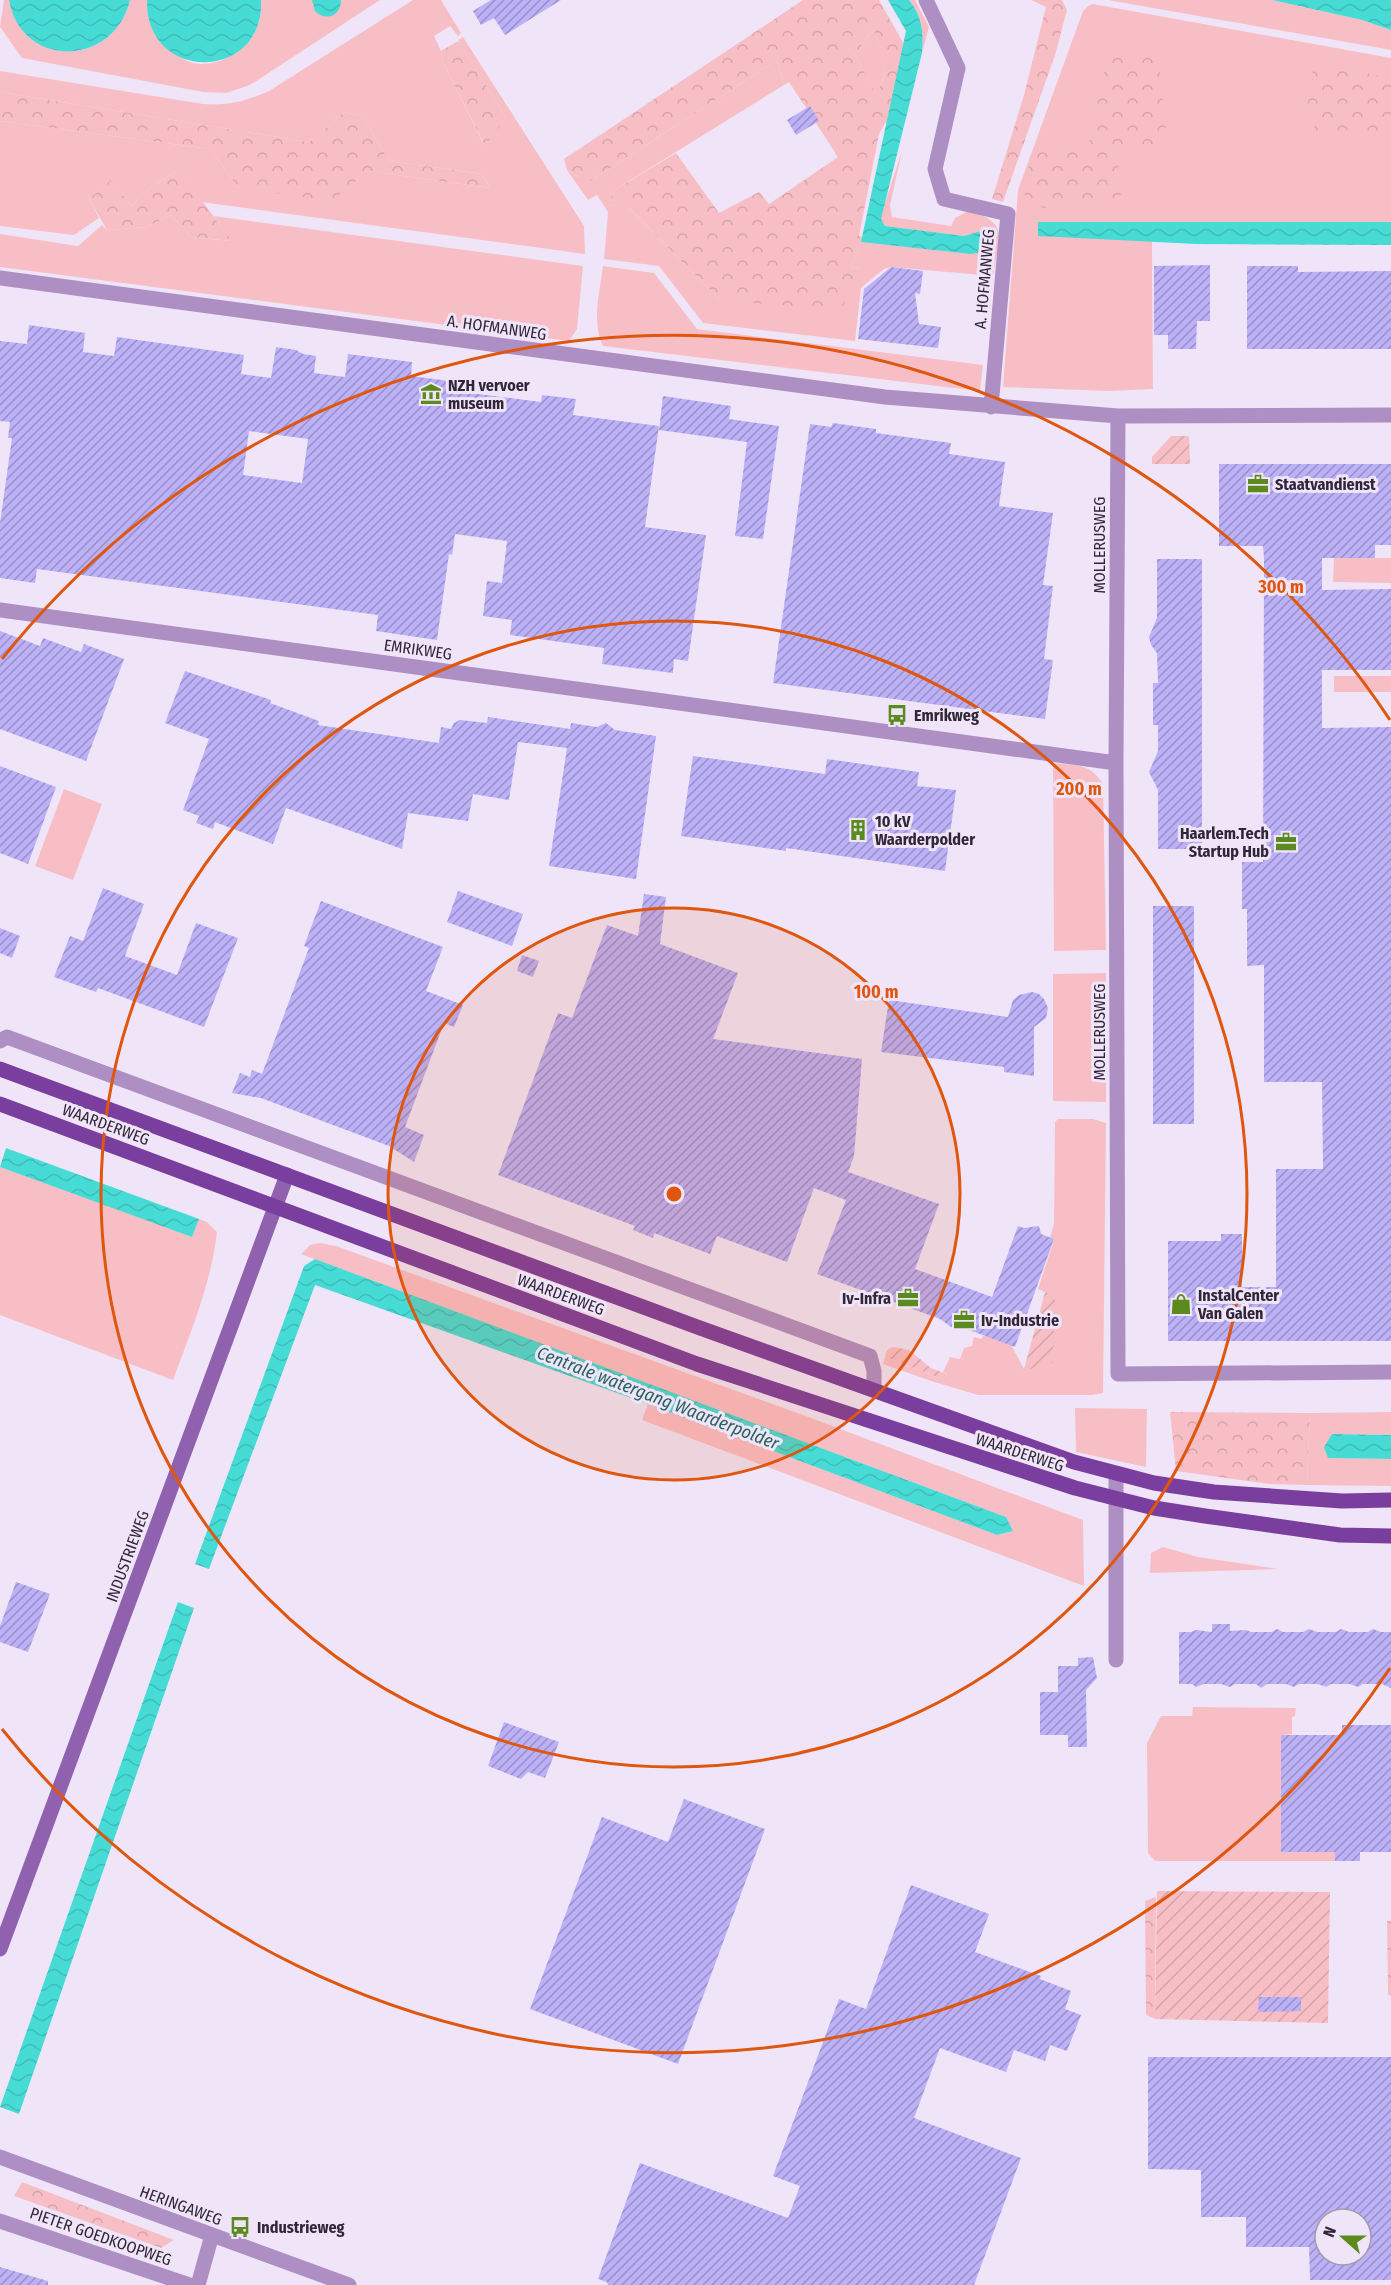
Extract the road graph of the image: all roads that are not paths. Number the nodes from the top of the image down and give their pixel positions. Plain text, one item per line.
1 (926, 0) edge
2 (0, 278) edge
3 (991, 407) junction
4 (1391, 414) edge
5 (1118, 416) junction
6 (0, 610) edge
7 (1116, 763) junction
8 (0, 1041) edge
9 (0, 1069) edge
10 (0, 1104) edge
11 (286, 1175) junction
12 (275, 1206) junction
13 (1391, 1372) edge
14 (874, 1390) junction
15 (1116, 1474) junction
16 (1116, 1499) junction
17 (1391, 1500) edge
18 (1391, 1536) edge
19 (1116, 1660) dead end
20 (0, 1949) edge
21 (0, 2157) edge
22 (0, 2221) edge
23 (212, 2235) junction
24 (190, 2285) edge
25 (198, 2285) edge
26 (349, 2285) edge

1 - 3 street, A. HOFMANWEG
2 - 3 street, A. HOFMANWEG
3 - 5 street, A. HOFMANWEG
4 - 5 street, A. HOFMANWEG
5 - 7 street, MOLLERUSWEG
6 - 7 street, EMRIKWEG
7 - 13 street, MOLLERUSWEG
8 - 14 street
9 - 11 main road, WAARDERWEG
10 - 12 main road, WAARDERWEG
11 - 12 street, INDUSTRIEWEG
11 - 14 main road, WAARDERWEG
12 - 16 main road, WAARDERWEG
12 - 20 street, INDUSTRIEWEG
14 - 15 main road, WAARDERWEG
15 - 16 street
15 - 17 main road, WAARDERWEG
16 - 18 main road, WAARDERWEG
16 - 19 street
21 - 23 street, HERINGAWEG
22 - 24 street, PIETER GOEDKOOPWEG
23 - 25 street
23 - 26 street, HERINGAWEG

